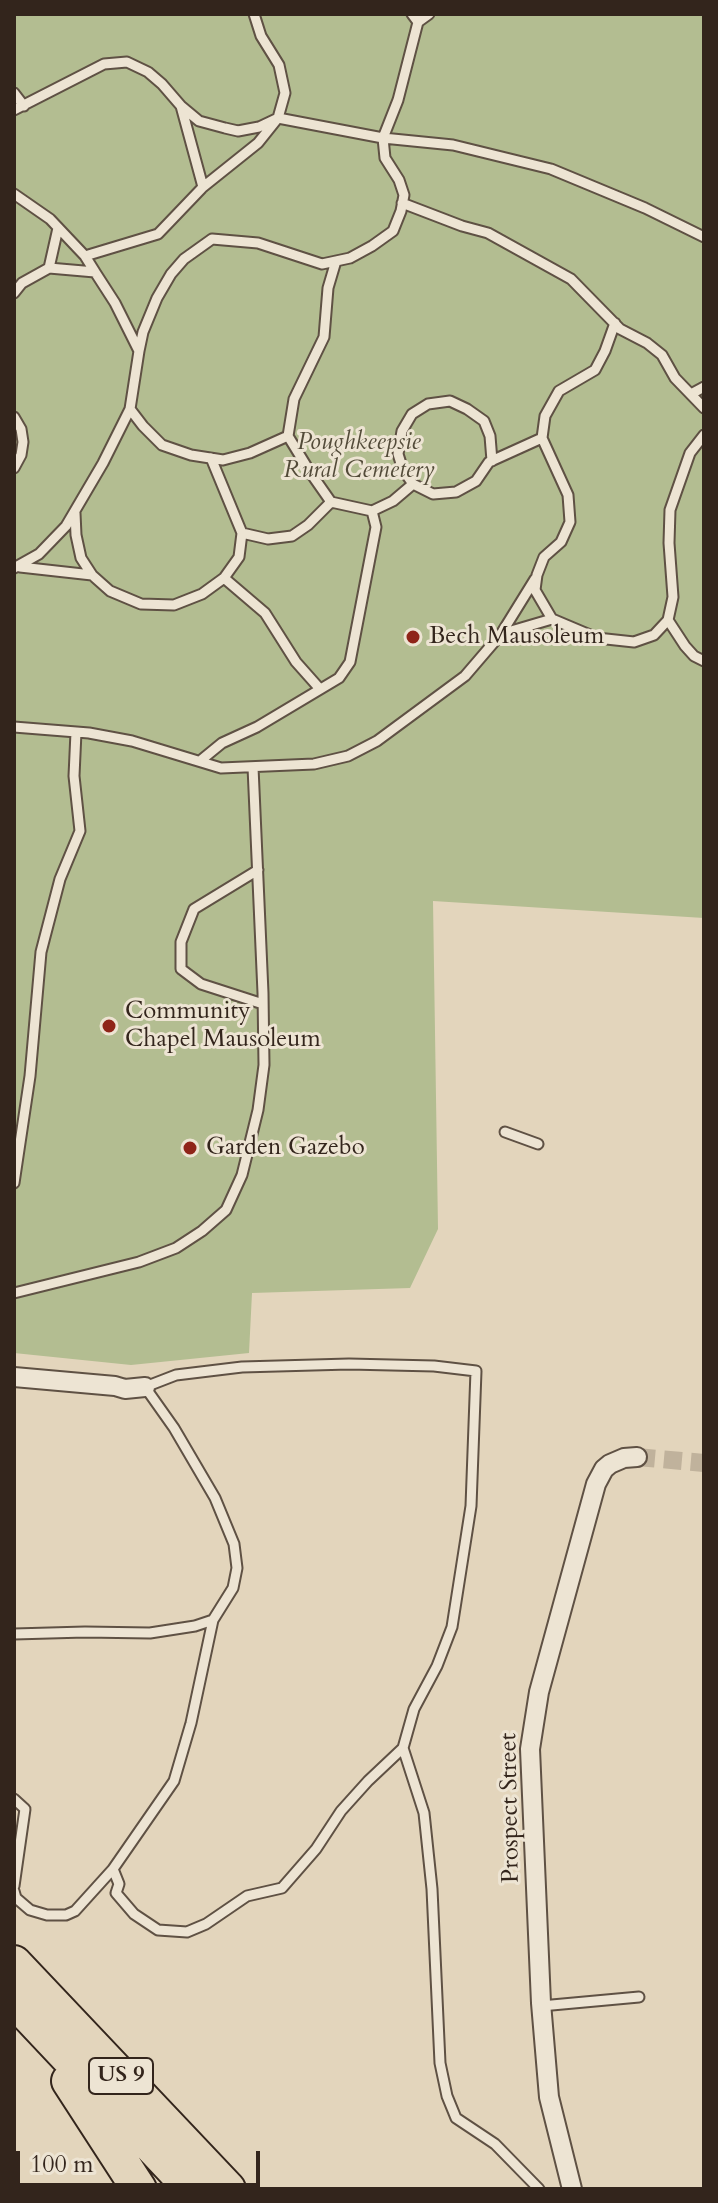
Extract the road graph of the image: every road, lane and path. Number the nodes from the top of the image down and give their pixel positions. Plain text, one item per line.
1 (254, 14) edge
2 (429, 14) edge
3 (415, 18) edge
4 (14, 93) edge
5 (181, 106) junction
6 (19, 108) edge
7 (278, 118) junction
8 (383, 138) junction
9 (203, 187) junction
10 (14, 194) edge
11 (402, 203) junction
12 (58, 228) junction
13 (704, 237) edge
14 (85, 256) junction
15 (336, 261) junction
16 (49, 268) junction
17 (95, 272) junction
18 (14, 293) edge
19 (615, 323) junction
20 (139, 351) junction
21 (704, 387) edge
22 (691, 394) junction
23 (704, 408) edge
24 (130, 409) junction
25 (14, 417) edge
26 (704, 435) edge
27 (288, 436) junction
28 (542, 438) junction
29 (211, 458) junction
30 (492, 461) junction
31 (14, 468) edge
32 (413, 484) junction
33 (331, 502) junction
34 (372, 511) junction
35 (75, 512) junction
36 (242, 533) junction
37 (16, 567) edge
38 (92, 575) junction
39 (537, 575) junction
40 (224, 578) junction
41 (552, 619) junction
42 (668, 620) junction
43 (501, 634) junction
44 (704, 661) edge
45 (320, 689) junction
46 (14, 727) edge
47 (76, 732) junction
48 (200, 761) junction
49 (253, 767) junction
50 (258, 870) junction
51 (263, 1004) junction
52 (505, 1132) dead end
53 (538, 1144) dead end
54 (14, 1183) edge
55 (14, 1293) edge
56 (14, 1377) edge
57 (145, 1387) junction
58 (637, 1457) tunnel mouth
59 (213, 1620) junction
60 (14, 1634) edge
61 (403, 1748) junction
62 (14, 1799) edge
63 (113, 1869) junction
64 (16, 1872) edge
65 (14, 1889) edge
66 (14, 1963) edge
67 (639, 1997) dead end
68 (18, 2005) edge
69 (541, 2006) junction
70 (566, 2187) edge
71 (139, 2189) edge
72 (192, 2189) edge
73 (228, 2189) edge
74 (539, 2189) edge

1 - 7 lane
2 - 3 lane
3 - 8 lane
4 - 6 lane
5 - 6 lane
5 - 7 lane
5 - 9 lane
7 - 8 lane
7 - 9 lane
8 - 11 lane
8 - 13 lane
9 - 14 lane
10 - 12 lane
11 - 15 lane
11 - 19 lane
12 - 14 lane
12 - 16 lane
14 - 17 lane
15 - 20 lane
15 - 27 lane
16 - 17 lane
16 - 18 lane
17 - 20 lane
19 - 22 lane
19 - 28 lane
20 - 24 lane
21 - 22 lane
22 - 23 lane
24 - 29 lane
24 - 35 lane
25 - 31 lane
26 - 42 lane
27 - 29 lane
27 - 33 lane
28 - 30 lane
28 - 39 lane
29 - 36 lane
30 - 32 lane
30 - 32 lane
32 - 34 lane
33 - 34 lane
33 - 36 lane
34 - 45 lane
35 - 37 lane
35 - 38 lane
36 - 40 lane
37 - 38 lane
38 - 40 lane
39 - 41 lane
39 - 43 lane
40 - 45 lane
41 - 42 lane
41 - 43 lane
42 - 44 lane
43 - 49 lane
45 - 48 lane
46 - 47 lane
47 - 48 lane
47 - 54 lane
48 - 49 lane
49 - 50 lane
50 - 51 lane
50 - 51 lane
51 - 55 lane
52 - 53 lane
56 - 57 street
57 - 59 lane
57 - 61 lane
58 - 69 street, Prospect Street
59 - 60 lane
59 - 63 lane
61 - 63 lane
61 - 74 lane
62 - 64 lane
63 - 65 lane
64 - 65 lane
66 - 73 highway, US 9
67 - 69 lane
68 - 71 highway
68 - 72 highway, US 9
69 - 70 street, Prospect Street

